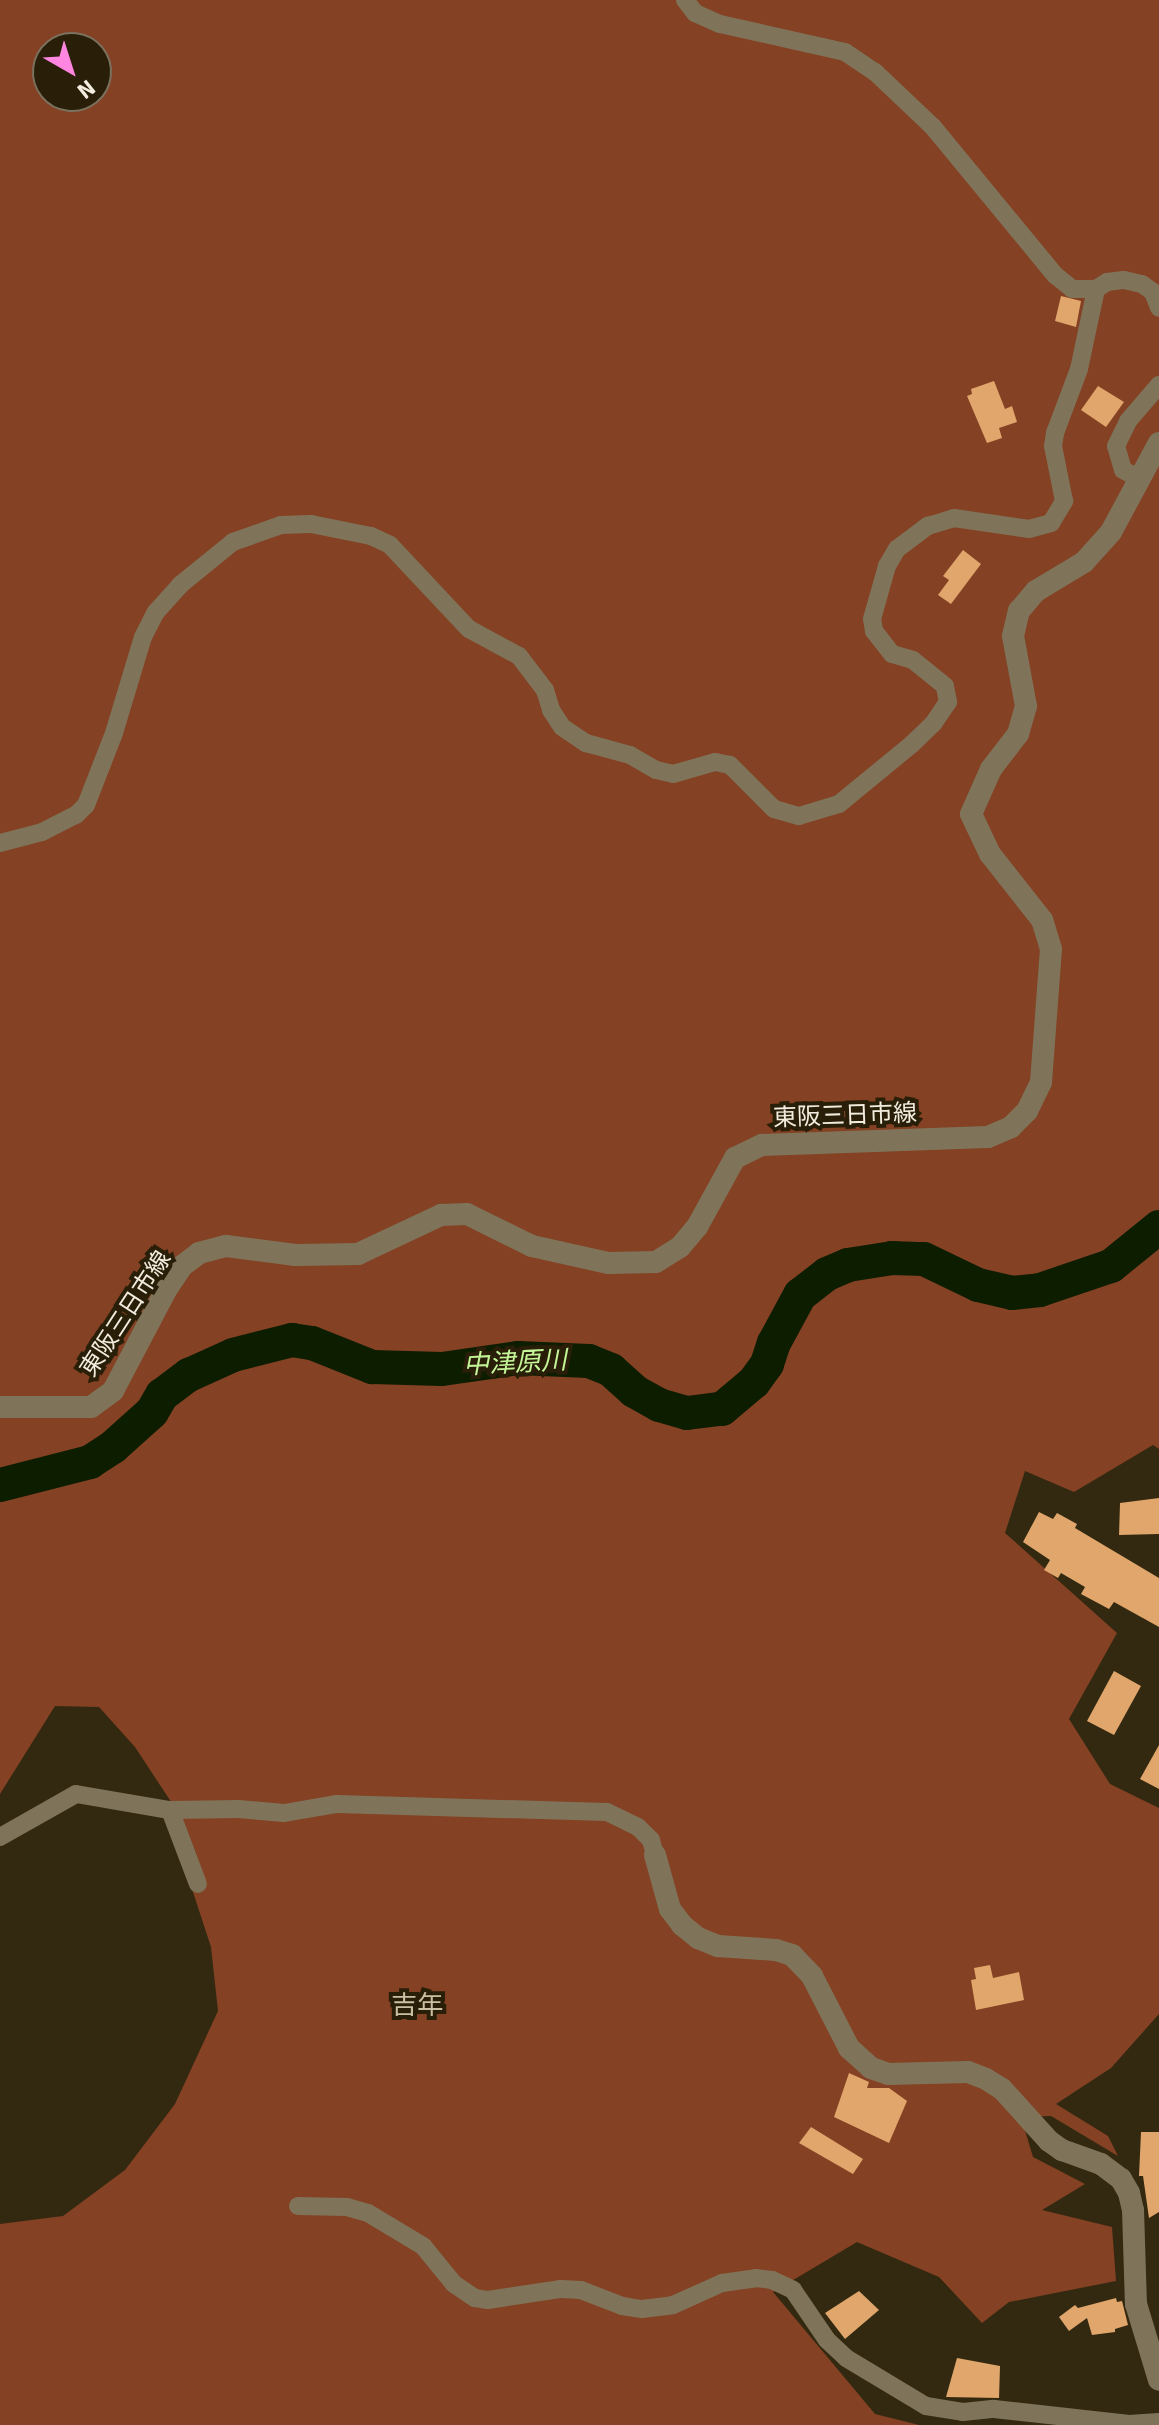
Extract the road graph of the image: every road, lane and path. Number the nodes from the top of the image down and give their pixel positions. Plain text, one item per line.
1 (685, 0) edge
2 (1096, 289) junction
3 (1159, 308) edge
4 (1159, 385) edge
5 (1159, 443) edge
6 (1140, 479) junction
7 (0, 843) edge
8 (0, 1407) edge
9 (170, 1810) junction
10 (0, 1837) edge
11 (655, 1855) joint
12 (198, 1884) dead end
13 (298, 2206) dead end
14 (1155, 2341) edge
15 (1159, 2380) edge
16 (1159, 2422) edge

1 - 2 street
2 - 3 street
2 - 7 street
4 - 6 street
5 - 6 main road, 東阪三日市線
6 - 8 main road, 東阪三日市線
9 - 10 street
9 - 11 street
9 - 12 street
11 - 14 main road
13 - 16 street
14 - 15 main road

